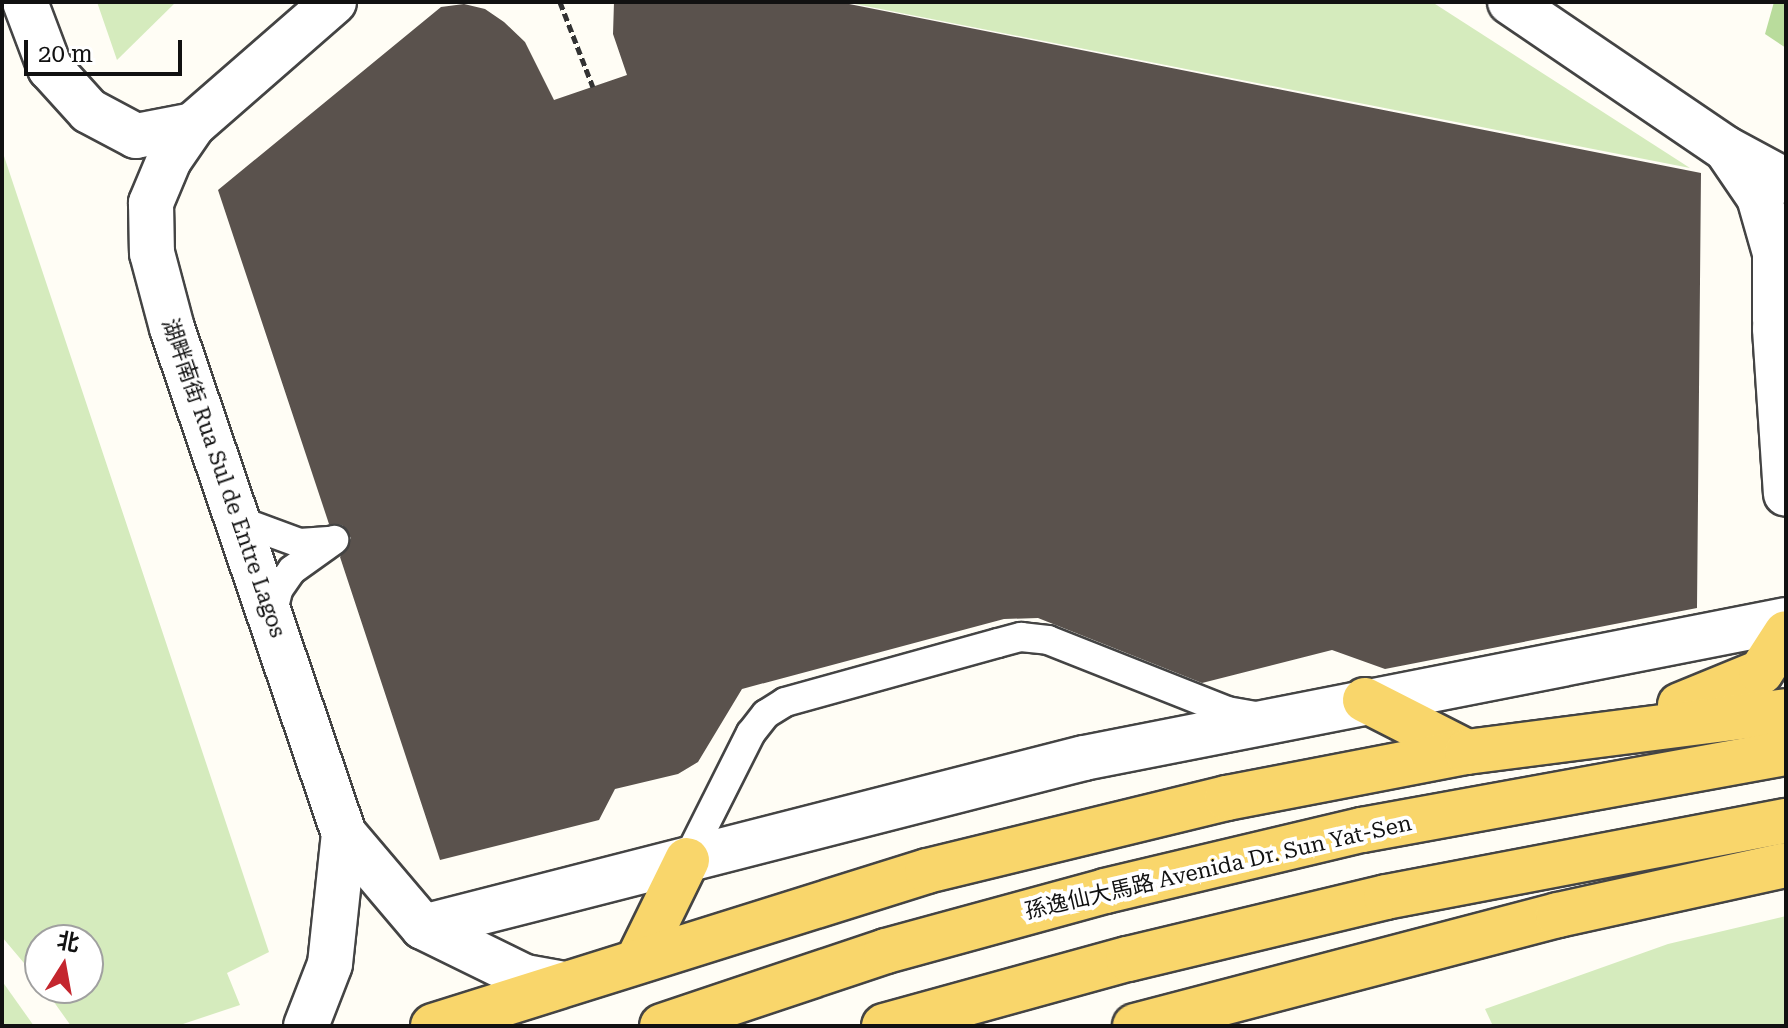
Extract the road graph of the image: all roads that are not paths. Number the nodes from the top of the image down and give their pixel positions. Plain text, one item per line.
1 (25, 2) edge
2 (1510, 2) edge
3 (326, 6) edge
4 (193, 125) junction
5 (1725, 148) junction
6 (1786, 181) edge
7 (1780, 309) edge
8 (1786, 494) edge
9 (237, 520) junction
10 (271, 619) junction
11 (1786, 620) edge
12 (1786, 633) edge
13 (1365, 700) junction
14 (1786, 711) edge
15 (1282, 717) junction
16 (1586, 736) junction
17 (1467, 752) junction
18 (1786, 753) edge
19 (1786, 821) edge
20 (344, 834) junction
21 (687, 860) junction
22 (1786, 865) edge
23 (423, 927) junction
24 (639, 958) junction
25 (558, 983) junction
26 (306, 1026) edge
27 (433, 1026) edge
28 (662, 1026) edge
29 (884, 1026) edge
30 (1135, 1026) edge

1 - 4 street
2 - 5 street
3 - 4 street, 湖畔南街 Rua Sul de Entre Lagos
4 - 9 street, 湖畔南街 Rua Sul de Entre Lagos
5 - 6 street
5 - 7 street
7 - 8 street
9 - 10 street, 湖畔南街 Rua Sul de Entre Lagos
9 - 10 lane
10 - 20 street, 湖畔南街 Rua Sul de Entre Lagos
11 - 13 street
12 - 16 main road
13 - 15 street
13 - 17 main road
14 - 16 main road
15 - 21 street
15 - 21 lane
16 - 17 main road
17 - 24 main road
18 - 28 main road, 孫逸仙大馬路 Avenida Dr. Sun Yat-Sen
19 - 29 main road
20 - 23 street, 湖畔南街 Rua Sul de Entre Lagos
20 - 26 street, 湖畔南街 Rua Sul de Entre Lagos
21 - 23 street
21 - 24 main road
22 - 30 main road
23 - 25 street, 湖畔南街 Rua Sul de Entre Lagos
24 - 25 main road
25 - 27 main road

